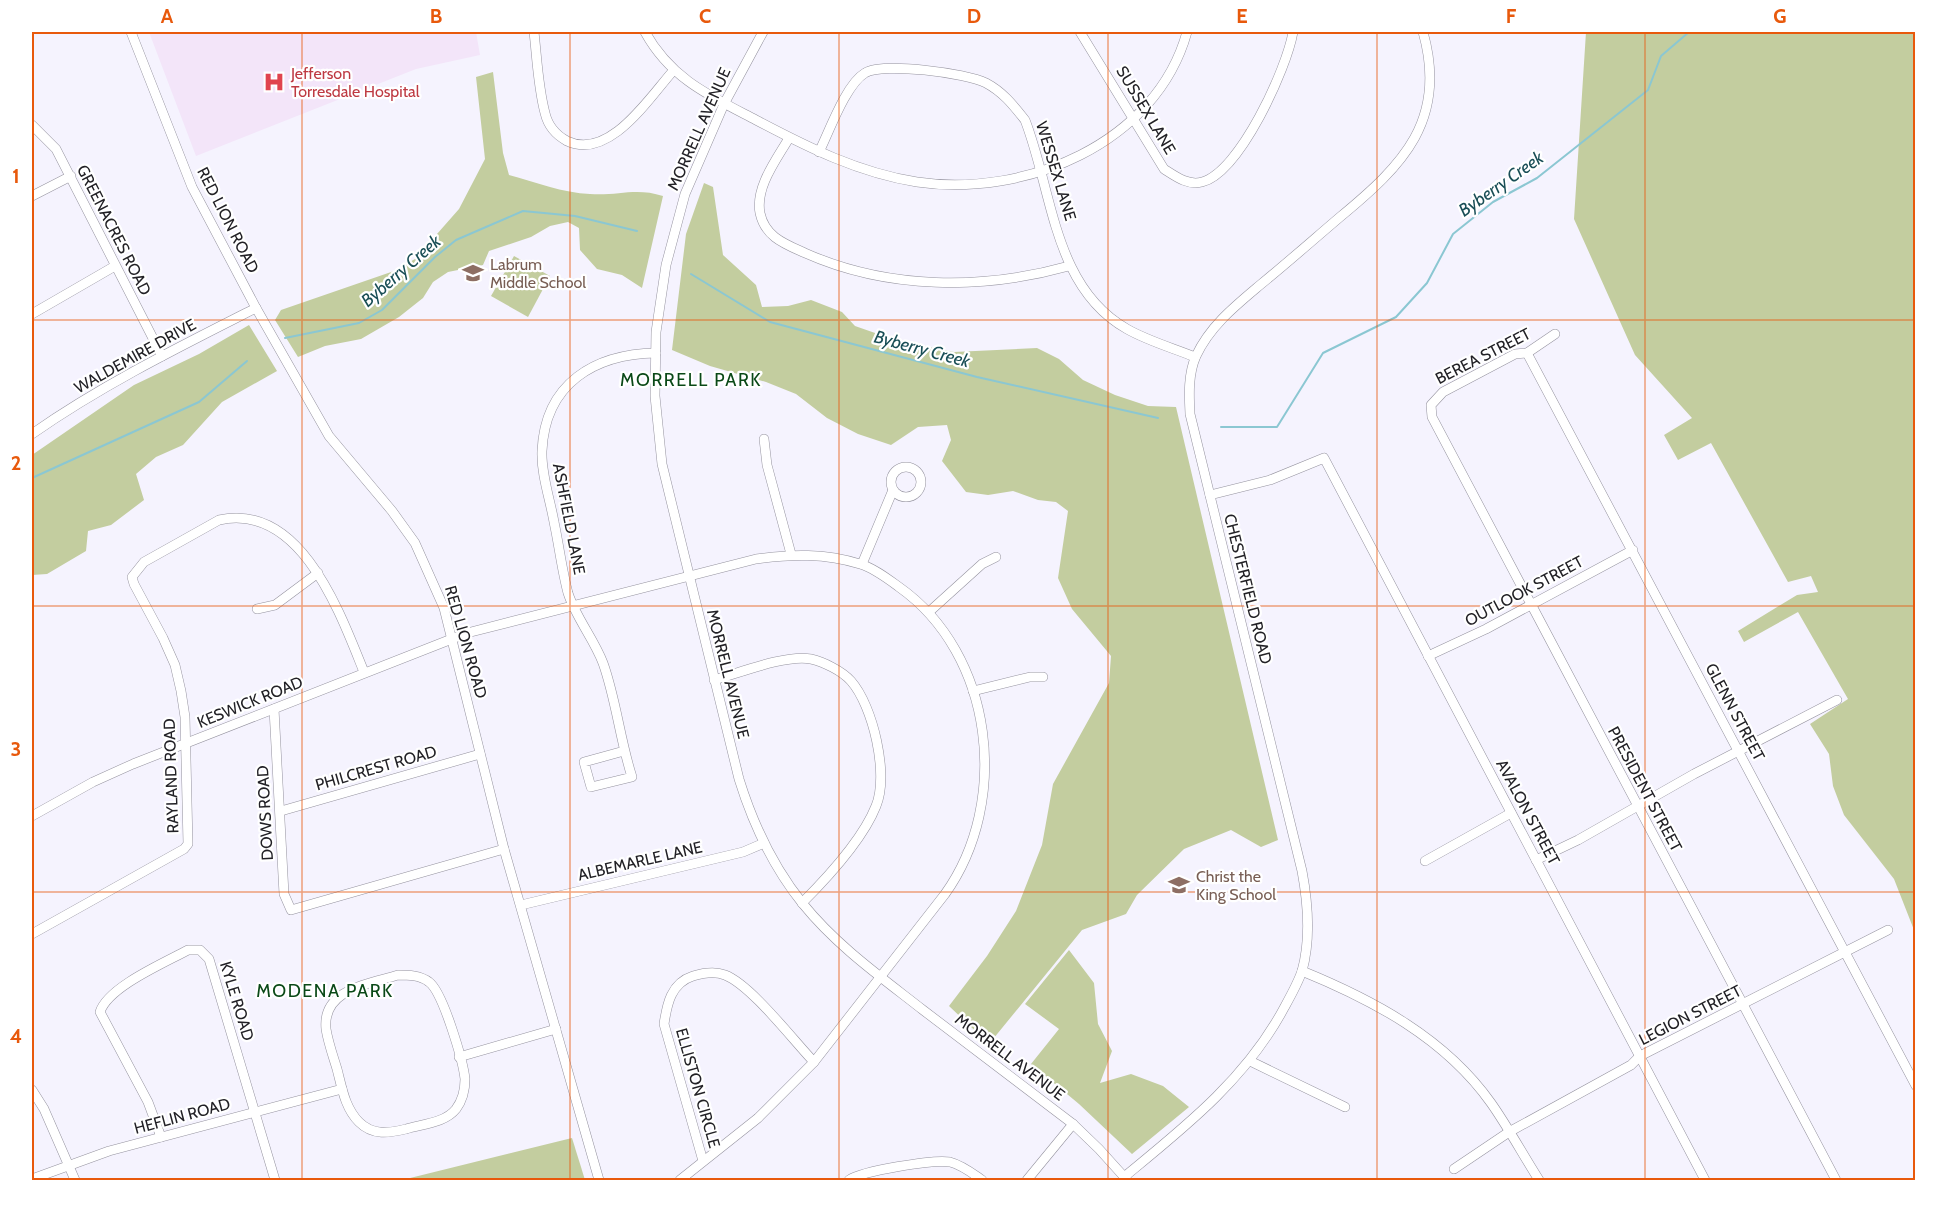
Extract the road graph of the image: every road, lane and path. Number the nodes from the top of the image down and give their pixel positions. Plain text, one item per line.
1 (131, 32) edge
2 (534, 32) edge
3 (645, 32) edge
4 (763, 32) edge
5 (1080, 32) edge
6 (1188, 32) edge
7 (1293, 32) edge
8 (1423, 32) edge
9 (673, 71) junction
10 (724, 104) junction
11 (1133, 118) junction
12 (32, 125) edge
13 (789, 138) junction
14 (819, 152) junction
15 (1041, 171) junction
16 (70, 176) junction
17 (32, 196) edge
18 (116, 266) junction
19 (1069, 266) junction
20 (256, 308) junction
21 (32, 314) edge
22 (1555, 334) dead end
23 (656, 353) junction
24 (1527, 353) junction
25 (162, 356) junction
26 (1195, 357) junction
27 (1430, 410) joint
28 (32, 434) edge
29 (764, 439) dead end
30 (893, 489) dead end
31 (1210, 495) junction
32 (1633, 550) junction
33 (791, 554) junction
34 (996, 557) dead end
35 (862, 564) junction
36 (318, 573) junction
37 (689, 576) junction
38 (1530, 604) junction
39 (574, 606) junction
40 (256, 609) dead end
41 (930, 611) junction
42 (451, 639) junction
43 (1428, 656) junction
44 (364, 672) junction
45 (1043, 677) dead end
46 (714, 680) junction
47 (973, 691) junction
48 (1837, 700) dead end
49 (274, 709) junction
50 (186, 744) junction
51 (624, 751) junction
52 (1739, 752) junction
53 (480, 754) junction
54 (1638, 806) junction
55 (281, 811) junction
56 (1511, 813) junction
57 (32, 816) edge
58 (764, 843) junction
59 (504, 849) junction
60 (1536, 860) junction
61 (1425, 861) dead end
62 (802, 903) junction
63 (521, 905) junction
64 (1888, 930) dead end
65 (32, 934) edge
66 (1844, 950) junction
67 (1302, 971) junction
68 (881, 977) junction
69 (1742, 1003) junction
70 (556, 1029) junction
71 (1640, 1056) junction
72 (459, 1058) junction
73 (1250, 1061) junction
74 (814, 1062) junction
75 (1916, 1086) edge
76 (342, 1089) junction
77 (32, 1090) edge
78 (1345, 1107) dead end
79 (255, 1112) junction
80 (1073, 1124) junction
81 (1509, 1132) junction
82 (161, 1137) junction
83 (703, 1161) junction
84 (70, 1164) junction
85 (1454, 1169) dead end
86 (32, 1179) edge
87 (1125, 1179) edge
88 (75, 1180) edge
89 (275, 1180) edge
90 (600, 1180) edge
91 (680, 1180) edge
92 (850, 1180) edge
93 (982, 1180) edge
94 (1027, 1180) edge
95 (1539, 1180) edge
96 (1705, 1180) edge
97 (1836, 1180) edge

1 - 20 street, RED LION ROAD
2 - 9 street
3 - 9 street
4 - 10 street, MORRELL AVENUE
5 - 11 street, SUSSEX LANE
6 - 11 street
7 - 11 street, SUSSEX LANE
8 - 26 street, CHESTERFIELD ROAD
9 - 10 street
10 - 13 street
10 - 23 street, MORRELL AVENUE
11 - 15 street
12 - 16 street, GREENACRES ROAD
13 - 14 street
13 - 19 street
14 - 15 street
14 - 15 street, WESSEX LANE
15 - 19 street, WESSEX LANE
16 - 17 street
16 - 18 street, GREENACRES ROAD
18 - 21 street
18 - 25 street, GREENACRES ROAD
19 - 26 street, WESSEX LANE
20 - 25 street, WALDEMIRE DRIVE
20 - 42 street, RED LION ROAD
22 - 24 street, BEREA STREET
23 - 37 street, MORRELL AVENUE
23 - 39 street, ASHFIELD LANE
24 - 27 street, BEREA STREET
24 - 32 street, GLENN STREET
25 - 28 street, WALDEMIRE DRIVE
26 - 31 street, CHESTERFIELD ROAD
27 - 38 street, PRESIDENT STREET
29 - 33 street
30 - 35 street
31 - 43 street, AVALON STREET
31 - 67 street, CHESTERFIELD ROAD
32 - 38 street, OUTLOOK STREET
32 - 52 street, GLENN STREET
33 - 35 street, KESWICK ROAD
33 - 37 street, KESWICK ROAD
34 - 41 street
35 - 41 street, KESWICK ROAD
36 - 40 street
36 - 44 street
36 - 50 street, RAYLAND ROAD
37 - 39 street, KESWICK ROAD
37 - 46 street, MORRELL AVENUE
38 - 43 street, OUTLOOK STREET
38 - 54 street, PRESIDENT STREET
39 - 42 street, KESWICK ROAD
39 - 51 street, ASHFIELD LANE
41 - 47 street, KESWICK ROAD
42 - 44 street, KESWICK ROAD
42 - 53 street, RED LION ROAD
43 - 56 street, AVALON STREET
44 - 49 street, KESWICK ROAD
45 - 47 street
46 - 58 street, MORRELL AVENUE
46 - 62 street
47 - 68 street, KESWICK ROAD
48 - 52 street
49 - 50 street, KESWICK ROAD
49 - 55 street, DOWS ROAD
50 - 57 street, KESWICK ROAD
50 - 65 street, RAYLAND ROAD
51 - 51 street, ASHFIELD LANE
52 - 54 street
52 - 66 street, GLENN STREET
53 - 55 street, PHILCREST ROAD
53 - 59 street, RED LION ROAD
54 - 60 street
54 - 69 street, PRESIDENT STREET
55 - 59 street, DOWS ROAD
56 - 60 street, AVALON STREET
56 - 61 street
58 - 62 street, MORRELL AVENUE
58 - 63 street, ALBEMARLE LANE
59 - 63 street, RED LION ROAD
60 - 71 street, AVALON STREET
62 - 68 street, MORRELL AVENUE
63 - 70 street, RED LION ROAD
64 - 66 street, LEGION STREET
66 - 69 street, LEGION STREET
66 - 75 street, GLENN STREET
67 - 73 street, CHESTERFIELD ROAD
67 - 81 street
68 - 74 street, KESWICK ROAD
68 - 80 street, MORRELL AVENUE
69 - 71 street, LEGION STREET
69 - 97 street, PRESIDENT STREET
70 - 72 street
70 - 90 street, RED LION ROAD
71 - 81 street, LEGION STREET
71 - 96 street, AVALON STREET
72 - 76 street
72 - 76 street
73 - 78 street
73 - 87 street, CHESTERFIELD ROAD
74 - 83 street, KESWICK ROAD
74 - 83 street, ELLISTON CIRCLE
76 - 79 street, HEFLIN ROAD
77 - 84 street
79 - 82 street, HEFLIN ROAD
79 - 82 street, KYLE ROAD
79 - 89 street, KYLE ROAD
80 - 87 street, MORRELL AVENUE
80 - 94 street
81 - 85 street, LEGION STREET
81 - 95 street
82 - 84 street, HEFLIN ROAD
83 - 91 street, KESWICK ROAD
84 - 86 street, HEFLIN ROAD
84 - 88 street
92 - 93 street

